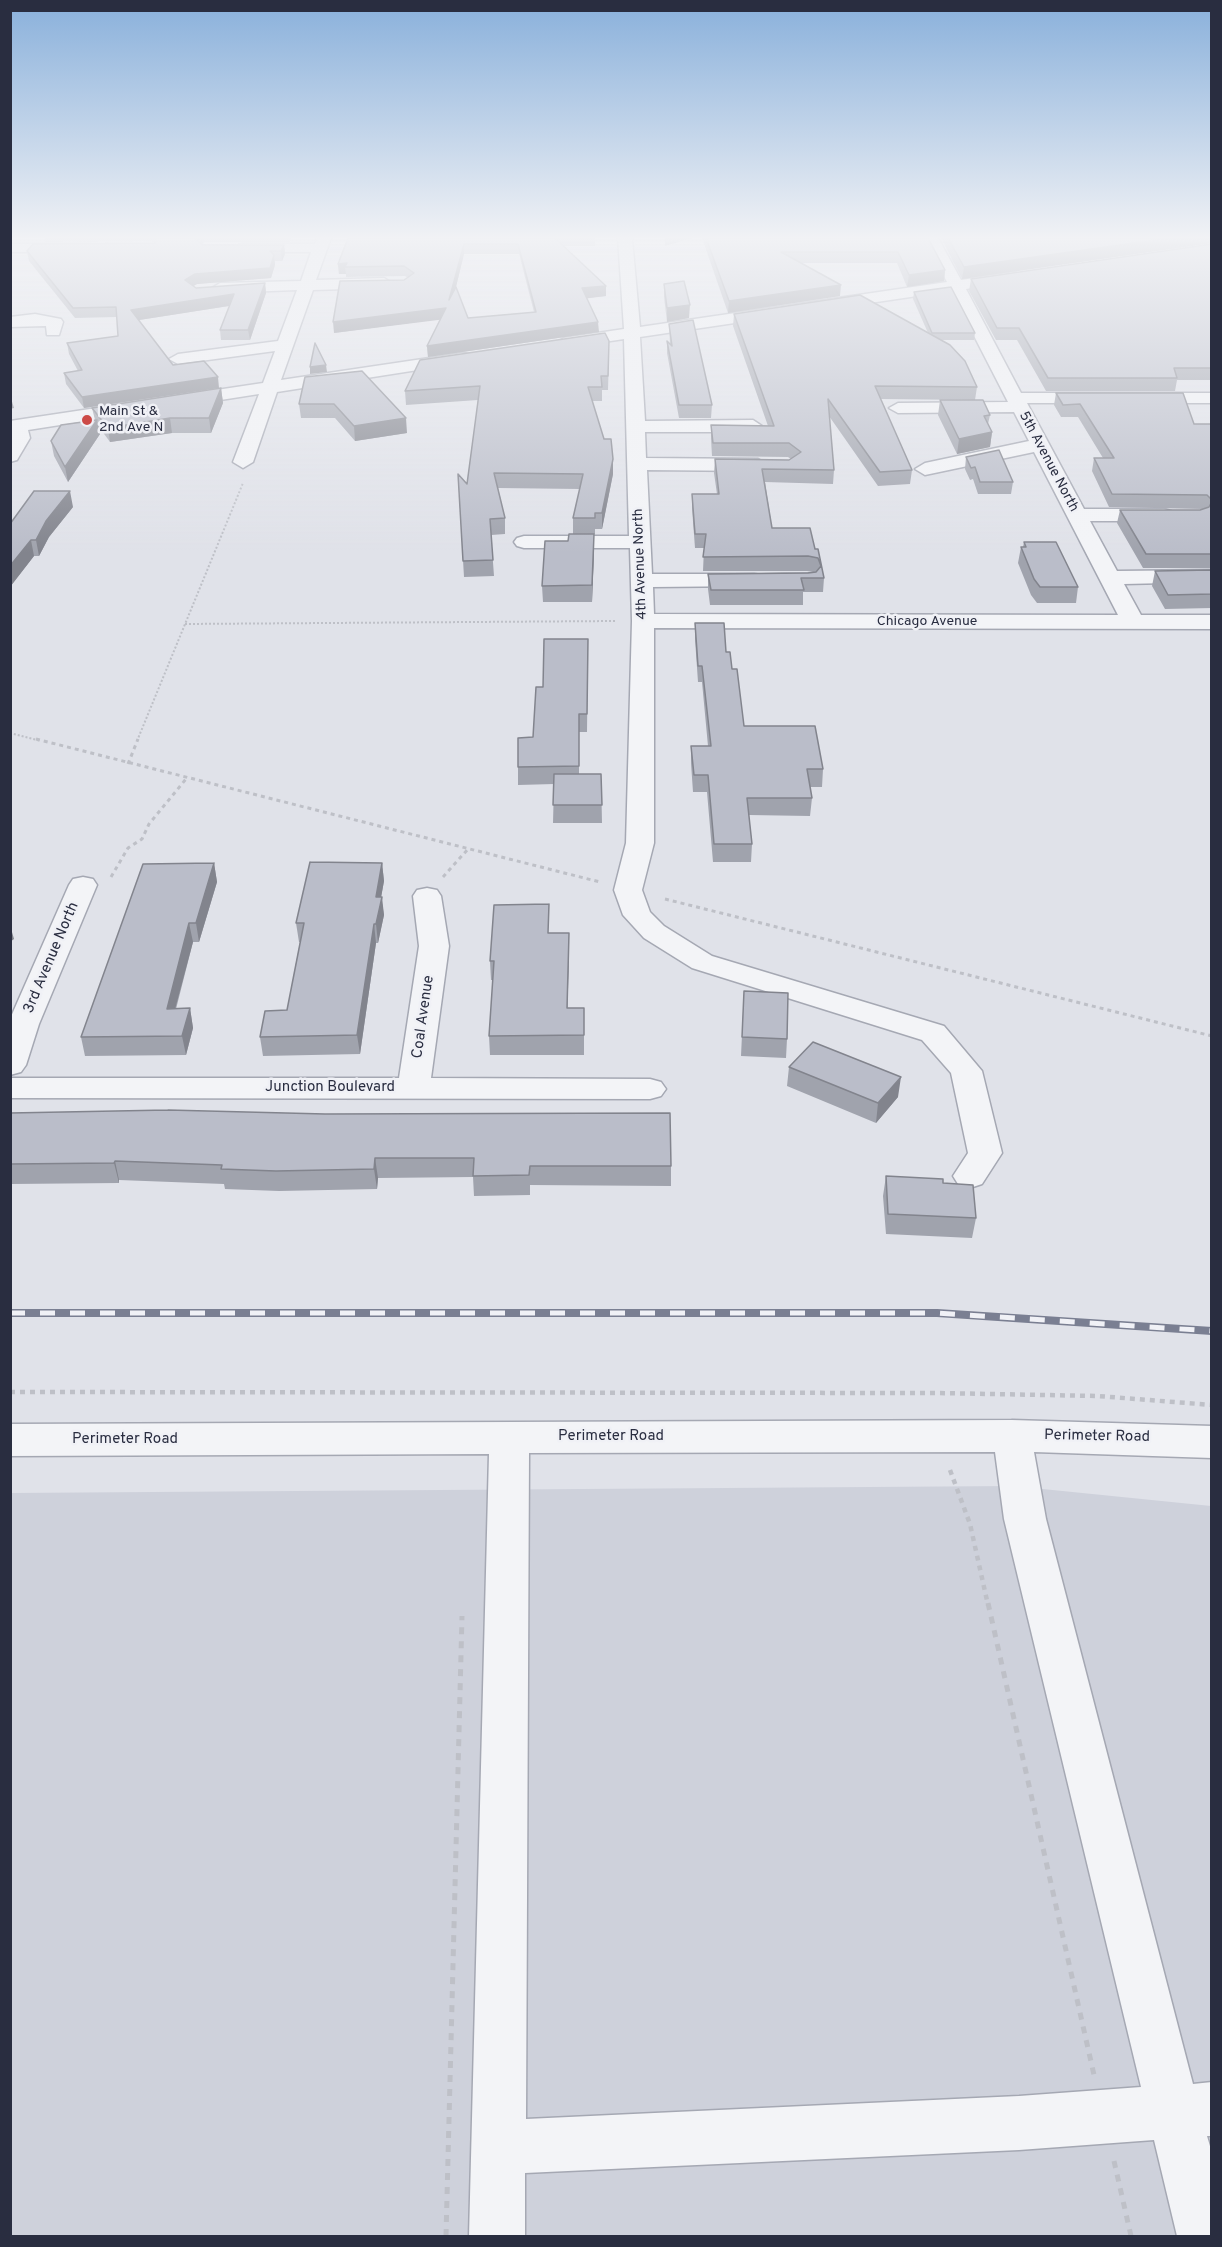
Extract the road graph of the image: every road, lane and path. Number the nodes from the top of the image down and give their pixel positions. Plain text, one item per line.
1 (565, 343) edge
2 (632, 343) edge
3 (986, 343) edge
4 (285, 345) joint
5 (550, 345) edge
6 (480, 356) edge
7 (178, 359) dead end
8 (269, 388) junction
9 (1212, 398) edge
10 (1016, 403) junction
11 (898, 408) dead end
12 (14, 426) edge
13 (753, 426) edge
14 (635, 427) junction
15 (1040, 446) junction
16 (10, 456) edge
17 (243, 462) joint
18 (637, 464) junction
19 (776, 465) edge
20 (925, 469) dead end
21 (1076, 515) junction
22 (1186, 515) edge
23 (524, 542) dead end
24 (640, 542) junction
25 (1212, 576) edge
26 (1109, 578) junction
27 (771, 580) edge
28 (642, 581) junction
29 (643, 621) junction
30 (1132, 622) junction
31 (1212, 622) edge
32 (185, 624) junction
33 (10, 733) edge
34 (128, 764) junction
35 (186, 779) junction
36 (468, 849) junction
37 (82, 885) joint
38 (617, 887) junction
39 (427, 896) joint
40 (660, 898) dead end
41 (17, 1022) edge
42 (1212, 1036) edge
43 (10, 1065) edge
44 (10, 1088) edge
45 (414, 1088) junction
46 (650, 1089) dead end
47 (970, 1176) dead end
48 (10, 1392) edge
49 (937, 1393) junction
50 (1212, 1405) edge
51 (944, 1436) junction
52 (1012, 1436) junction
53 (509, 1438) junction
54 (10, 1440) edge
55 (1212, 1442) edge
56 (462, 1616) dead end
57 (1192, 2110) edge
58 (1104, 2116) junction
59 (499, 2147) junction
60 (446, 2236) edge
61 (497, 2236) edge
62 (1131, 2236) edge
63 (1205, 2236) edge

1 - 5 street
2 - 14 street, 4th Avenue North
3 - 10 street, 5th Avenue North
4 - 7 street
4 - 8 street
6 - 8 street
8 - 12 street
8 - 17 street
9 - 10 street
10 - 11 street
10 - 15 street, 5th Avenue North
12 - 16 street
13 - 14 street
14 - 18 street, 4th Avenue North
15 - 20 street
15 - 21 street, 5th Avenue North
17 - 32 path
18 - 19 street
18 - 24 street, 4th Avenue North
21 - 22 street
21 - 26 street, 5th Avenue North
23 - 24 street
24 - 28 street, 4th Avenue North
25 - 26 street
26 - 30 street, 5th Avenue North
27 - 28 street
28 - 29 street, 4th Avenue North
29 - 30 street, Chicago Avenue
29 - 32 path
29 - 38 street, 4th Avenue North
30 - 31 street, Chicago Avenue
32 - 34 path
33 - 34 path
34 - 35 path
35 - 36 path
35 - 37 path
36 - 38 path
36 - 39 path
37 - 41 street, 3rd Avenue North
38 - 47 street
39 - 45 street, Coal Avenue
40 - 42 path
41 - 43 street, 3rd Avenue North
44 - 45 street, Junction Boulevard
45 - 46 street, Junction Boulevard
48 - 49 path
49 - 50 path
49 - 51 path
51 - 52 street, Perimeter Road
51 - 53 street, Perimeter Road
51 - 58 path
52 - 55 street, Perimeter Road
52 - 57 street
53 - 54 street, Perimeter Road
53 - 59 street
56 - 60 path
57 - 58 street
57 - 63 street
58 - 59 street
58 - 62 path
59 - 61 street

